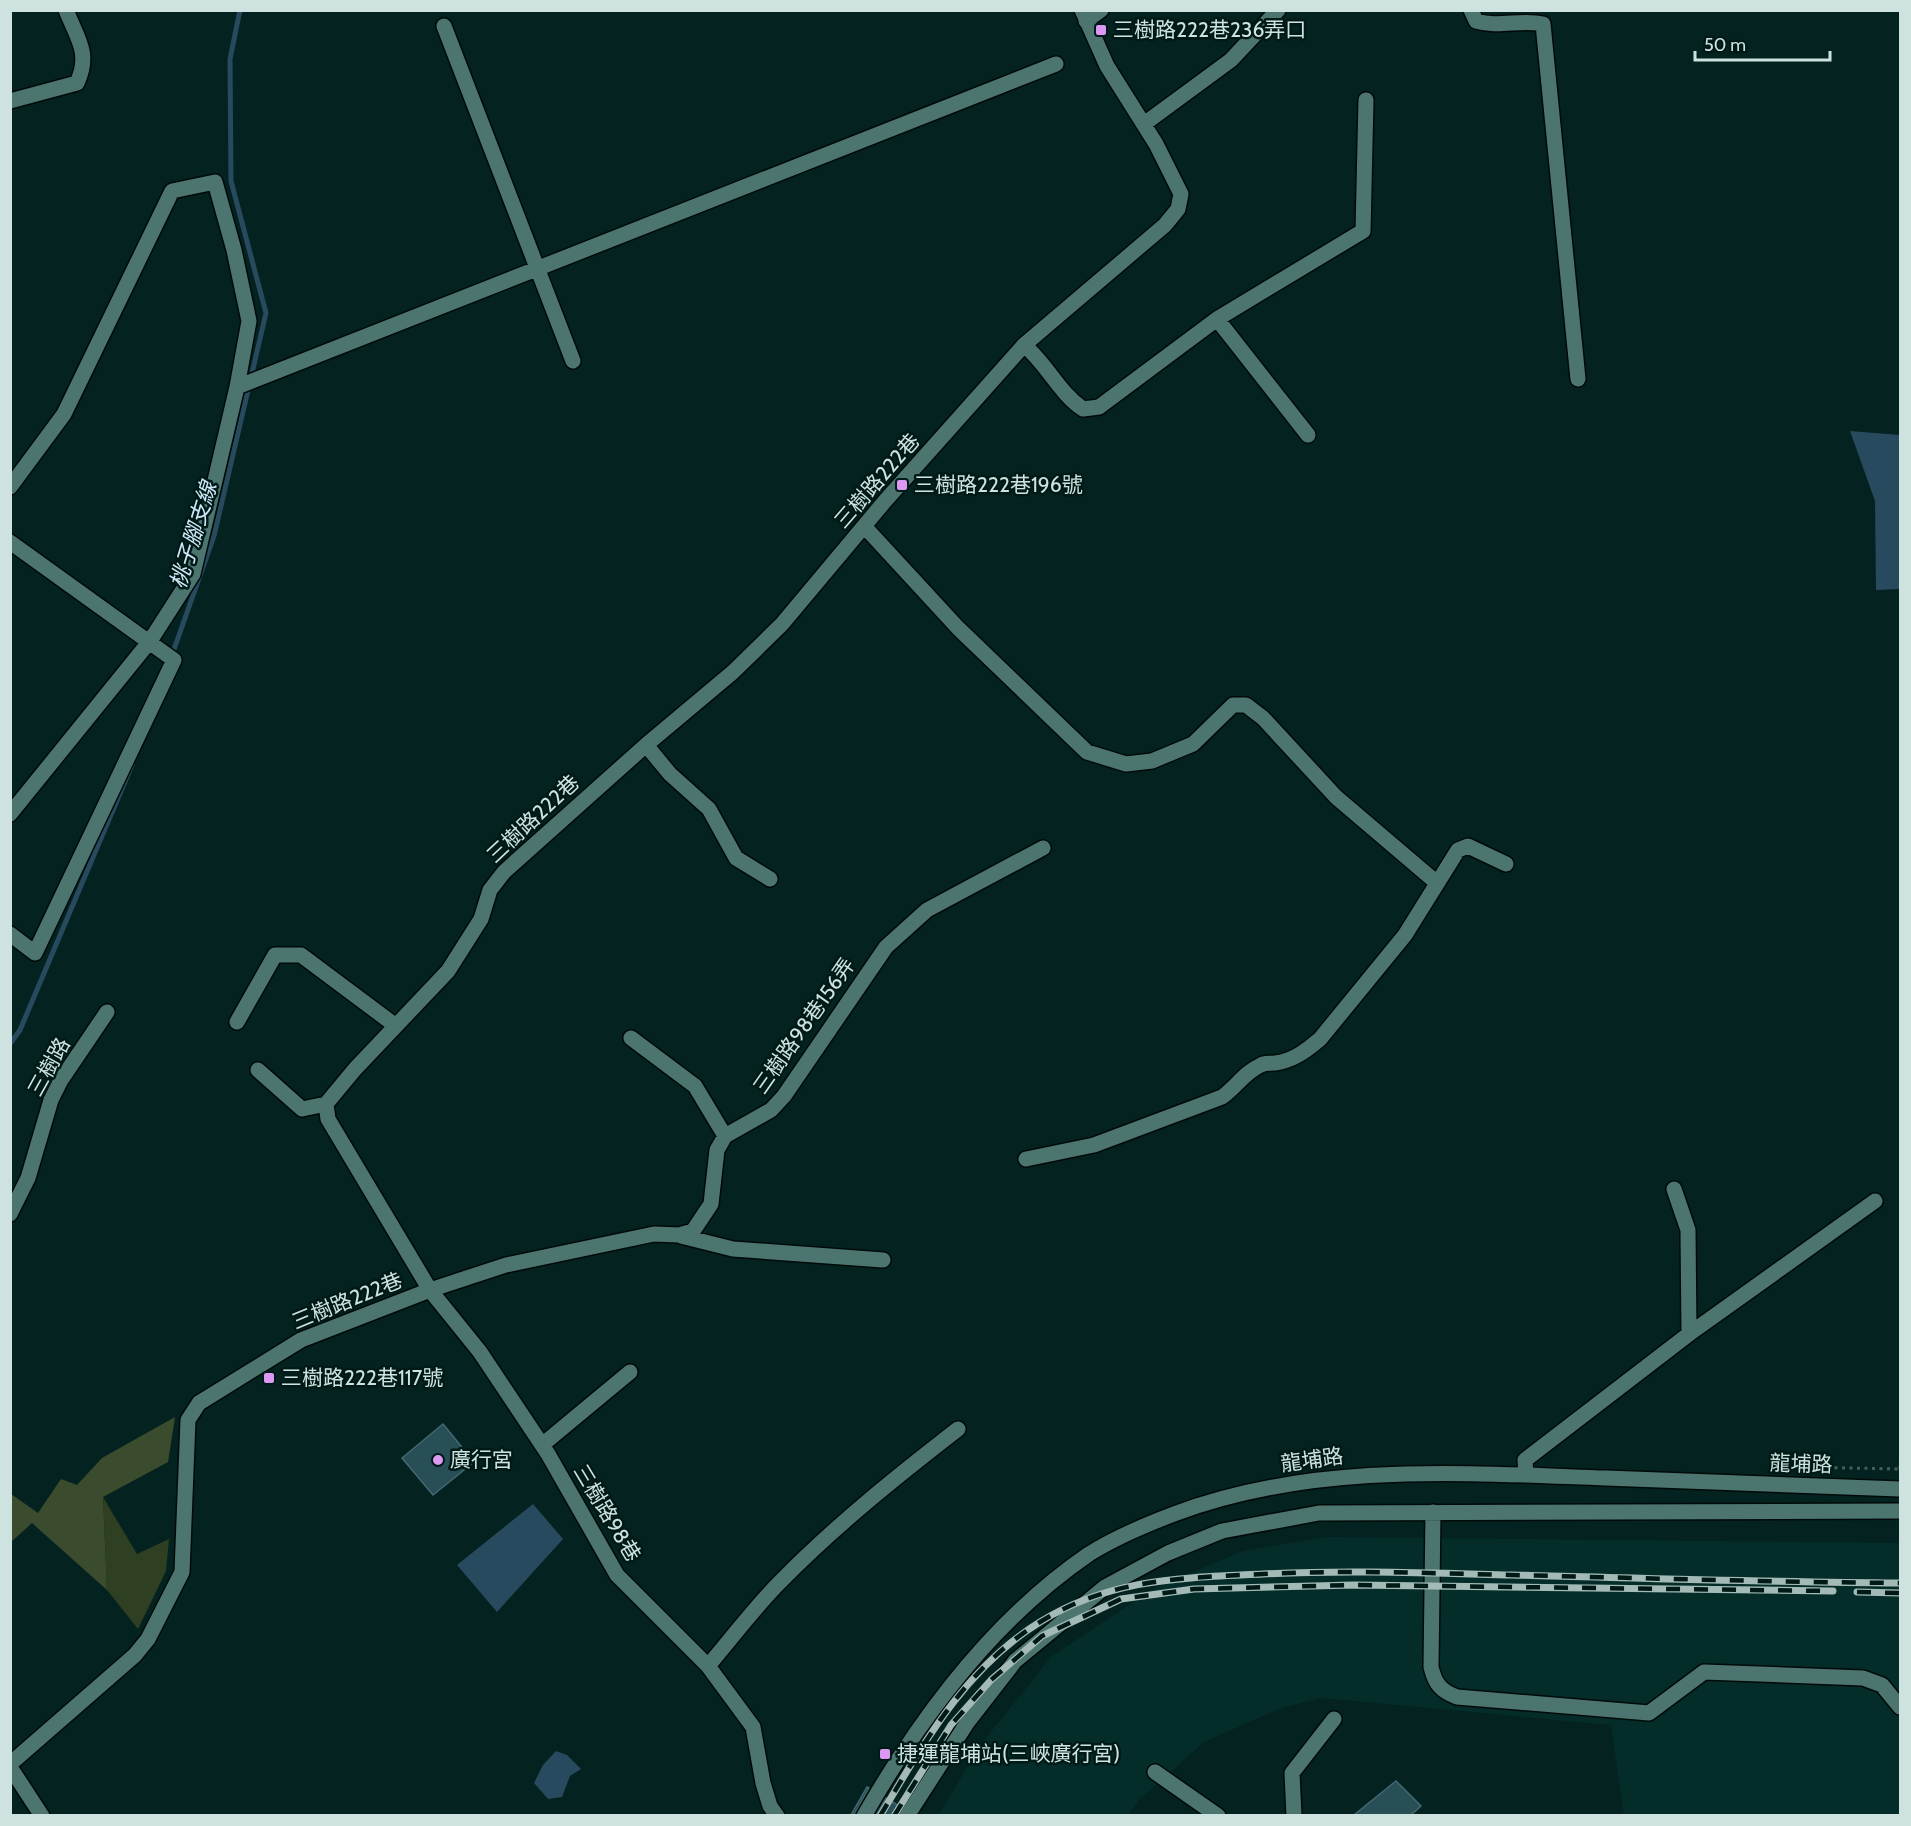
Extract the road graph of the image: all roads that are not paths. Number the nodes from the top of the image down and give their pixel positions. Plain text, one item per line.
1 (66, 10) edge
2 (1101, 10) edge
3 (1278, 10) edge
4 (1471, 10) edge
5 (1084, 16) edge
6 (444, 26) dead end
7 (1056, 64) dead end
8 (1366, 100) dead end
9 (10, 101) edge
10 (1144, 124) junction
11 (537, 269) junction
12 (1217, 319) junction
13 (1024, 345) junction
14 (573, 361) dead end
15 (1578, 379) dead end
16 (237, 387) junction
17 (1308, 435) dead end
18 (10, 487) edge
19 (864, 526) junction
20 (10, 542) edge
21 (150, 641) junction
22 (646, 745) junction
23 (10, 814) edge
24 (1043, 848) dead end
25 (1506, 864) dead end
26 (770, 879) dead end
27 (1437, 883) junction
28 (10, 934) edge
29 (107, 1012) dead end
30 (237, 1022) dead end
31 (396, 1026) junction
32 (631, 1038) dead end
33 (258, 1070) dead end
34 (326, 1104) junction
35 (725, 1136) junction
36 (1026, 1160) dead end
37 (1674, 1189) dead end
38 (1875, 1201) dead end
39 (10, 1214) edge
40 (679, 1235) junction
41 (883, 1260) dead end
42 (430, 1290) junction
43 (1689, 1334) junction
44 (630, 1372) dead end
45 (958, 1429) dead end
46 (542, 1445) junction
47 (1526, 1475) junction
48 (1900, 1489) edge
49 (1900, 1511) edge
50 (1432, 1512) junction
51 (708, 1666) junction
52 (1900, 1707) edge
53 (1334, 1719) dead end
54 (10, 1766) edge
55 (1155, 1772) dead end
56 (42, 1815) edge
57 (777, 1815) edge
58 (864, 1815) edge
59 (908, 1815) edge
60 (1218, 1815) edge
61 (1294, 1815) edge

1 - 9 street
2 - 5 street
3 - 10 street
4 - 15 street
5 - 10 street, 三樹路222巷
6 - 11 street
7 - 11 street
8 - 12 street
10 - 13 street, 三樹路222巷
11 - 14 street
11 - 16 street
12 - 13 street
12 - 17 street
13 - 19 street, 三樹路222巷
16 - 18 street
16 - 21 street
19 - 22 street, 三樹路222巷
19 - 27 street
20 - 21 street
21 - 23 street
21 - 28 street
22 - 26 street
22 - 31 street, 三樹路222巷
24 - 35 street, 三樹路98巷156弄
25 - 27 street
27 - 36 street
29 - 39 street, 三樹路
30 - 31 street
31 - 34 street, 三樹路222巷
32 - 35 street
33 - 34 street
34 - 42 street, 三樹路222巷
35 - 40 street
37 - 43 street
38 - 43 street
40 - 41 street
40 - 42 street
42 - 46 street, 三樹路98巷
42 - 54 street, 三樹路222巷
43 - 47 street
44 - 46 street
45 - 51 street
46 - 51 street, 三樹路98巷
47 - 48 street, 龍埔路
47 - 58 street, 龍埔路
49 - 50 street
50 - 52 street
50 - 59 street
51 - 57 street, 三樹路98巷
53 - 61 street
54 - 56 street
55 - 60 street

